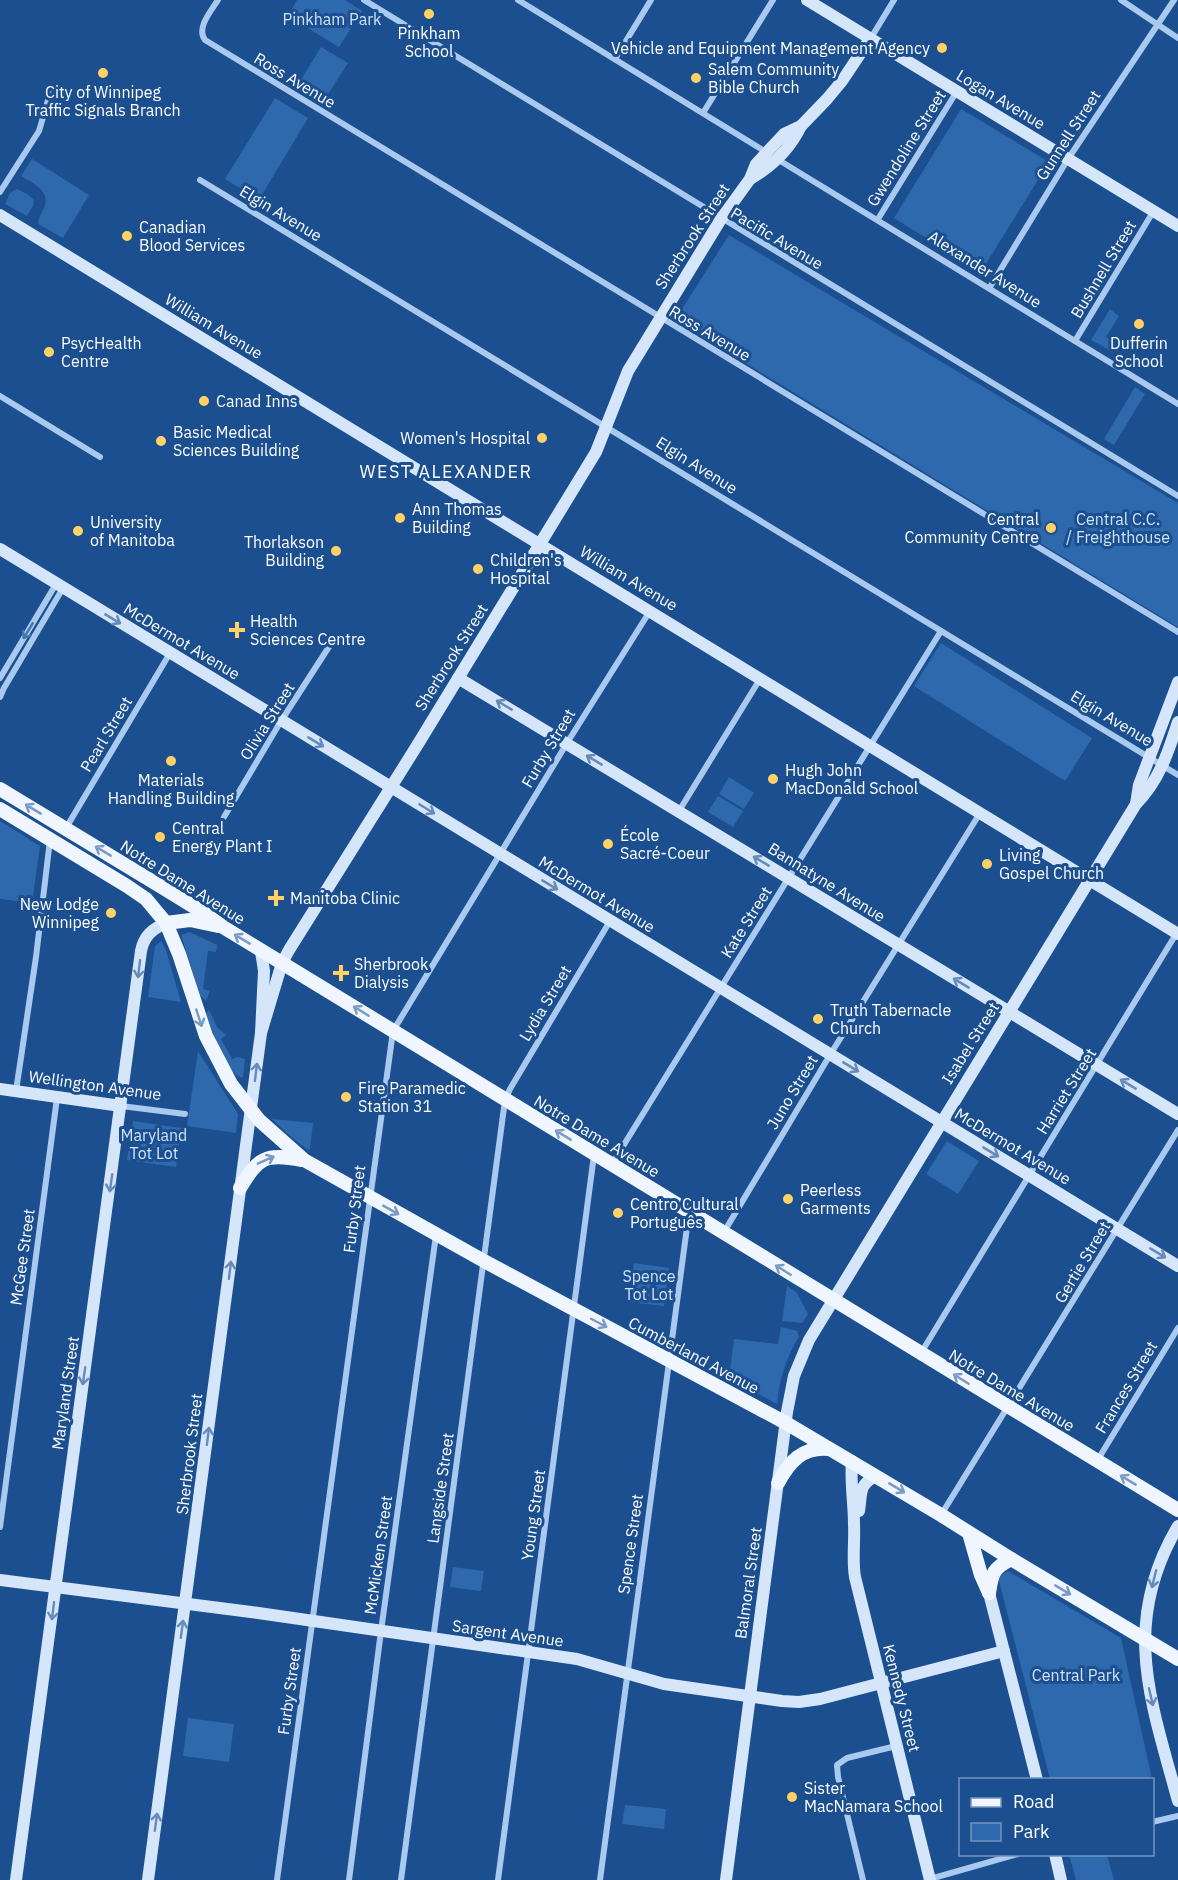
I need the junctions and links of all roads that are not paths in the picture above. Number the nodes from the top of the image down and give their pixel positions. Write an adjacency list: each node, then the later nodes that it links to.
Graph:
1 (218, 0): 28 (street, Ross Avenue)
2 (364, 0): 24 (street, Pacific Avenue)
3 (518, 0): 10 (street, Alexander Avenue)
4 (651, 0): 14 (street)
5 (773, 0): 17 (street)
6 (807, 0): 13 (main road, Logan Avenue)
7 (894, 0): 13 (street, Sherbrook Street)
8 (1120, 0): 11 (street)
9 (1174, 0): 11 (street, Gunnell Street)
10 (527, 2): 14 (street, Alexander Avenue)
11 (1159, 24): 12 (street); 19 (street, Gunnell Street)
12 (1178, 38)
13 (870, 39): 16 (main road, Logan Avenue); 18 (main road, Sherbrook Street)
14 (615, 59): 17 (street, Alexander Avenue)
15 (51, 90): 21 (street)
16 (957, 91): 19 (main road, Logan Avenue); 25 (street, Gwendoline Street)
17 (703, 113): 18 (street, Alexander Avenue)
18 (771, 155): 24 (main road, Sherbrook Street); 25 (street, Alexander Avenue)
19 (1068, 159): 22 (main road, Logan Avenue); 27 (street, Gunnell Street)
20 (200, 180): 32 (street, Elgin Avenue)
21 (0, 192)
22 (1154, 211): 26 (main road, Logan Avenue); 29 (street, Bushnell Street)
23 (0, 215): 35 (main road, William Avenue)
24 (721, 219): 28 (main road, Sherbrook Street); 34 (street, Pacific Avenue)
25 (878, 219): 27 (street, Alexander Avenue)
26 (1178, 226)
27 (990, 287): 29 (street, Alexander Avenue)
28 (660, 318): 32 (main road, Sherbrook Street); 40 (street, Ross Avenue)
29 (1075, 341): 31 (street, Alexander Avenue)
30 (0, 396): 33 (street)
31 (1178, 404)
32 (607, 425): 35 (main road, Sherbrook Street); 39 (street, Elgin Avenue)
33 (100, 457)
34 (1178, 496)
35 (541, 545): 38 (main road, William Avenue); 44 (main road, Sherbrook Street)
36 (0, 549): 37 (main road, McDermot Avenue)
37 (60, 586): 42 (main road, McDermot Avenue, one-way to 42); 43 (street, one-way to 43); 47 (street)
38 (650, 610): 45 (main road, William Avenue); 50 (street, Furby Street)
39 (940, 631): 51 (street, Kate Street); 52 (street, Elgin Avenue)
40 (1178, 632)
41 (334, 639): 48 (street, Olivia Street)
42 (170, 653): 48 (main road, McDermot Avenue); 62 (street, Pearl Street)
43 (0, 678)
44 (458, 678): 50 (main road, Bannatyne Avenue, one-way to 44); 55 (main road, Sherbrook Street)
45 (760, 678): 51 (main road, William Avenue); 59 (street)
46 (1178, 681): 52 (main road, Isabel Street)
47 (0, 697)
48 (281, 721): 55 (main road, McDermot Avenue, one-way to 55); 61 (street, Olivia Street)
49 (1178, 723): 53 (main road, Isabel Street)
50 (567, 743): 59 (main road, Bannatyne Avenue, one-way to 50); 64 (street, Furby Street)
51 (870, 746): 60 (main road, William Avenue); 65 (street, Kate Street)
52 (1150, 756): 53 (street, Elgin Avenue); 57 (main road, Isabel Street)
53 (1163, 765): 54 (street, Elgin Avenue); 57 (main road, Isabel Street)
54 (1178, 775)
55 (391, 787): 64 (main road, McDermot Avenue, one-way to 64); 73 (main road, Sherbrook Street)
56 (0, 789): 62 (main road, Notre Dame Avenue, one-way to 56)
57 (1136, 804): 66 (main road, Isabel Street)
58 (0, 809): 63 (main road, Notre Dame Avenue)
59 (679, 811): 65 (main road, Bannatyne Avenue, one-way to 59)
60 (980, 813): 66 (main road, William Avenue); 71 (street, Juno Street)
61 (224, 818)
62 (66, 829): 69 (main road, Notre Dame Avenue, one-way to 62)
63 (50, 840): 68 (main road, Notre Dame Avenue); 81 (street)
64 (501, 854): 67 (main road, McDermot Avenue, one-way to 67); 76 (street, Furby Street)
65 (789, 878): 71 (main road, Bannatyne Avenue); 74 (street, Kate Street)
66 (1090, 881): 70 (main road, William Avenue); 75 (main road, Isabel Street)
67 (610, 921): 74 (main road, McDermot Avenue); 83 (street, Lydia Street)
68 (166, 923): 69 (main road); 84 (main road, Maryland Street, one-way to 84); 85 (main road, Cumberland Avenue, one-way to 85)
69 (223, 927): 72 (main road, Notre Dame Avenue, one-way to 69)
70 (1177, 934): 79 (street, Harriet Street)
71 (897, 945): 75 (main road, Bannatyne Avenue, one-way to 71); 78 (street, Juno Street)
72 (261, 951): 73 (main road, Notre Dame Avenue); 77 (main road, Sherbrook Street)
73 (282, 963): 76 (main road, Notre Dame Avenue, one-way to 73); 77 (main road, Sherbrook Street)
74 (720, 988): 78 (main road, McDermot Avenue); 92 (street, Kate Street)
75 (1008, 1012): 79 (main road, Bannatyne Avenue); 88 (main road, Isabel Street)
76 (393, 1031): 83 (main road, Notre Dame Avenue); 95 (street, Furby Street)
77 (261, 1033): 85 (main road, Sherbrook Street, one-way to 77)
78 (830, 1054): 88 (main road, McDermot Avenue, one-way to 88); 98 (street, Juno Street)
79 (1097, 1066): 87 (main road, Bannatyne Avenue, one-way to 79); 93 (street, Harriet Street)
80 (0, 1089): 81 (main road, Wellington Avenue)
81 (16, 1091): 82 (main road, Wellington Avenue)
82 (57, 1098): 84 (main road, Wellington Avenue); 118 (street, McGee Street)
83 (505, 1100): 90 (main road, Notre Dame Avenue, one-way to 83); 100 (street, Langside Street)
84 (121, 1106): 86 (street, Wellington Avenue); 122 (main road, Maryland Street, one-way to 122)
85 (251, 1111): 91 (main road, Cumberland Avenue); 94 (main road, Sherbrook Street)
86 (185, 1114)
87 (1178, 1114)
88 (941, 1122): 93 (main road, McDermot Avenue, one-way to 93); 102 (main road, Isabel Street)
89 (1178, 1130): 97 (street, Gertie Street)
90 (595, 1154): 92 (main road, Notre Dame Avenue); 103 (street, Young Street)
91 (304, 1160): 94 (main road, one-way to 91); 95 (main road, Cumberland Avenue)
92 (612, 1164): 96 (main road, Notre Dame Avenue)
93 (1030, 1175): 97 (main road, McDermot Avenue); 105 (street, Harriet Street)
94 (240, 1188): 124 (main road, Sherbrook Street, one-way to 94)
95 (369, 1197): 99 (main road, Cumberland Avenue, one-way to 99); 125 (street, Furby Street)
96 (689, 1212): 98 (main road, Notre Dame Avenue); 106 (street, Spence Street)
97 (1118, 1229): 101 (main road, McDermot Avenue, one-way to 101); 107 (street, Gertie Street)
98 (723, 1233): 102 (main road, Notre Dame Avenue, one-way to 98)
99 (436, 1234): 100 (main road, Cumberland Avenue); 126 (street, McMicken Street)
100 (484, 1261): 103 (main road, Cumberland Avenue); 127 (street, Langside Street)
101 (1178, 1266)
102 (833, 1301): 105 (main road, Notre Dame Avenue); 108 (main road, Balmoral Street)
103 (574, 1309): 106 (main road, Cumberland Avenue, one-way to 106); 130 (street, Young Street)
104 (1178, 1328): 111 (street, Frances Street)
105 (921, 1354): 107 (main road, Notre Dame Avenue, one-way to 105)
106 (668, 1360): 108 (main road, Cumberland Avenue); 132 (street, Spence Street)
107 (1008, 1408): 111 (main road, Notre Dame Avenue); 115 (street, Gertie Street)
108 (786, 1423): 109 (main road, Cumberland Avenue); 113 (main road, Balmoral Street)
109 (828, 1449): 110 (main road, Cumberland Avenue); 113 (main road)
110 (852, 1461): 112 (main road, Cumberland Avenue); 116 (main road, Kennedy Street)
111 (1097, 1461): 114 (main road, Notre Dame Avenue, one-way to 111)
112 (876, 1476): 115 (main road, Cumberland Avenue, one-way to 115); 116 (main road, Kennedy Street)
113 (778, 1483): 134 (main road, Balmoral Street)
114 (1178, 1510)
115 (941, 1515): 119 (main road, Cumberland Avenue)
116 (854, 1523): 133 (main road, Kennedy Street)
117 (1178, 1526): 128 (main road, one-way to 128)
118 (0, 1527)
119 (969, 1533): 120 (main road, Cumberland Avenue); 123 (main road)
120 (1011, 1559): 123 (main road); 128 (main road, Cumberland Avenue, one-way to 128)
121 (0, 1580): 122 (main road, Sargent Avenue)
122 (56, 1586): 124 (main road, Sargent Avenue); 142 (main road, Maryland Street, one-way to 142)
123 (989, 1593): 129 (main road)
124 (186, 1605): 125 (main road, Sargent Avenue); 143 (main road, Sherbrook Street, one-way to 124)
125 (312, 1621): 126 (main road, Sargent Avenue); 144 (street, Furby Street)
126 (381, 1631): 127 (main road, Sargent Avenue); 145 (street, McMicken Street)
127 (433, 1639): 130 (main road, Sargent Avenue); 146 (street, Langside Street)
128 (1144, 1639): 131 (main road, Cumberland Avenue); 137 (main road, one-way to 137)
129 (1004, 1651): 133 (main road, Sargent Avenue); 136 (main road)
130 (528, 1652): 132 (main road, Sargent Avenue); 147 (street, Young Street)
131 (1178, 1659)
132 (627, 1674): 134 (main road, Sargent Avenue); 148 (street, Spence Street)
133 (881, 1683): 134 (main road, Sargent Avenue); 135 (main road, Kennedy Street)
134 (750, 1696): 149 (main road, Balmoral Street)
135 (896, 1746): 150 (street); 151 (main road, Kennedy Street)
136 (1036, 1778)
137 (1178, 1801)
138 (1178, 1816): 139 (street)
139 (1154, 1822)
140 (1011, 1856): 151 (street)
141 (1055, 1856): 152 (main road)
142 (16, 1880)
143 (148, 1880)
144 (277, 1880)
145 (349, 1880)
146 (401, 1880)
147 (498, 1880)
148 (600, 1880)
149 (726, 1880)
150 (863, 1880)
151 (929, 1880)
152 (1061, 1880)

